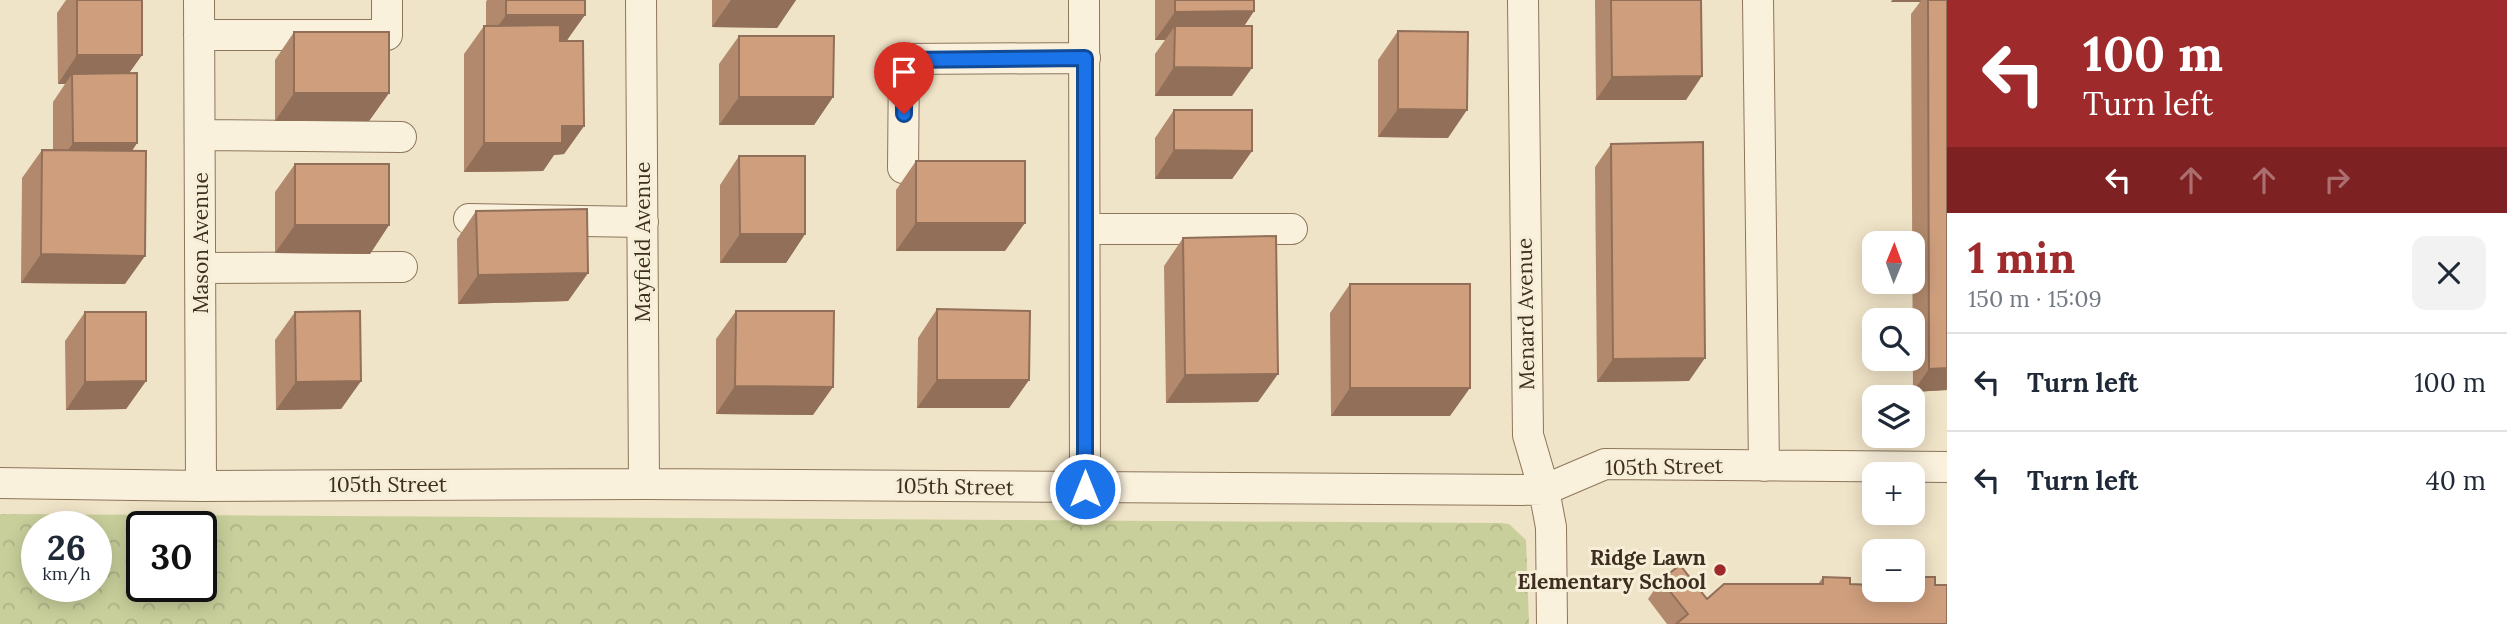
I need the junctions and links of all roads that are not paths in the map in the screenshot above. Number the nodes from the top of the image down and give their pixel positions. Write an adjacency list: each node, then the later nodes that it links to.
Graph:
1 (199, 0): 7 (street, Mason Avenue)
2 (387, 0): 7 (street)
3 (641, 0): 13 (street, Mayfield Avenue)
4 (1084, 0): 8 (street)
5 (1523, 0): 24 (street, Menard Avenue)
6 (1758, 0): 18 (street)
7 (199, 35): 9 (street, Mason Avenue)
8 (1085, 58): 11 (street); 14 (street)
9 (201, 135): 10 (street); 17 (street, Mason Avenue)
10 (401, 137)
11 (903, 168)
12 (468, 219): 13 (street)
13 (643, 222): 21 (street, Mayfield Avenue)
14 (1085, 229): 15 (street); 23 (street)
15 (1292, 229)
16 (402, 267): 17 (street)
17 (200, 268): 22 (street, Mason Avenue)
18 (1764, 466): 19 (street, 105th Street); 24 (street, 105th Street)
19 (1947, 467)
20 (0, 483): 22 (street, 105th Street)
21 (645, 484): 22 (street, 105th Street); 23 (street, 105th Street)
22 (201, 486)
23 (1085, 489): 24 (street, 105th Street)
24 (1544, 490): 25 (street, Menard Avenue)
25 (1552, 624)

